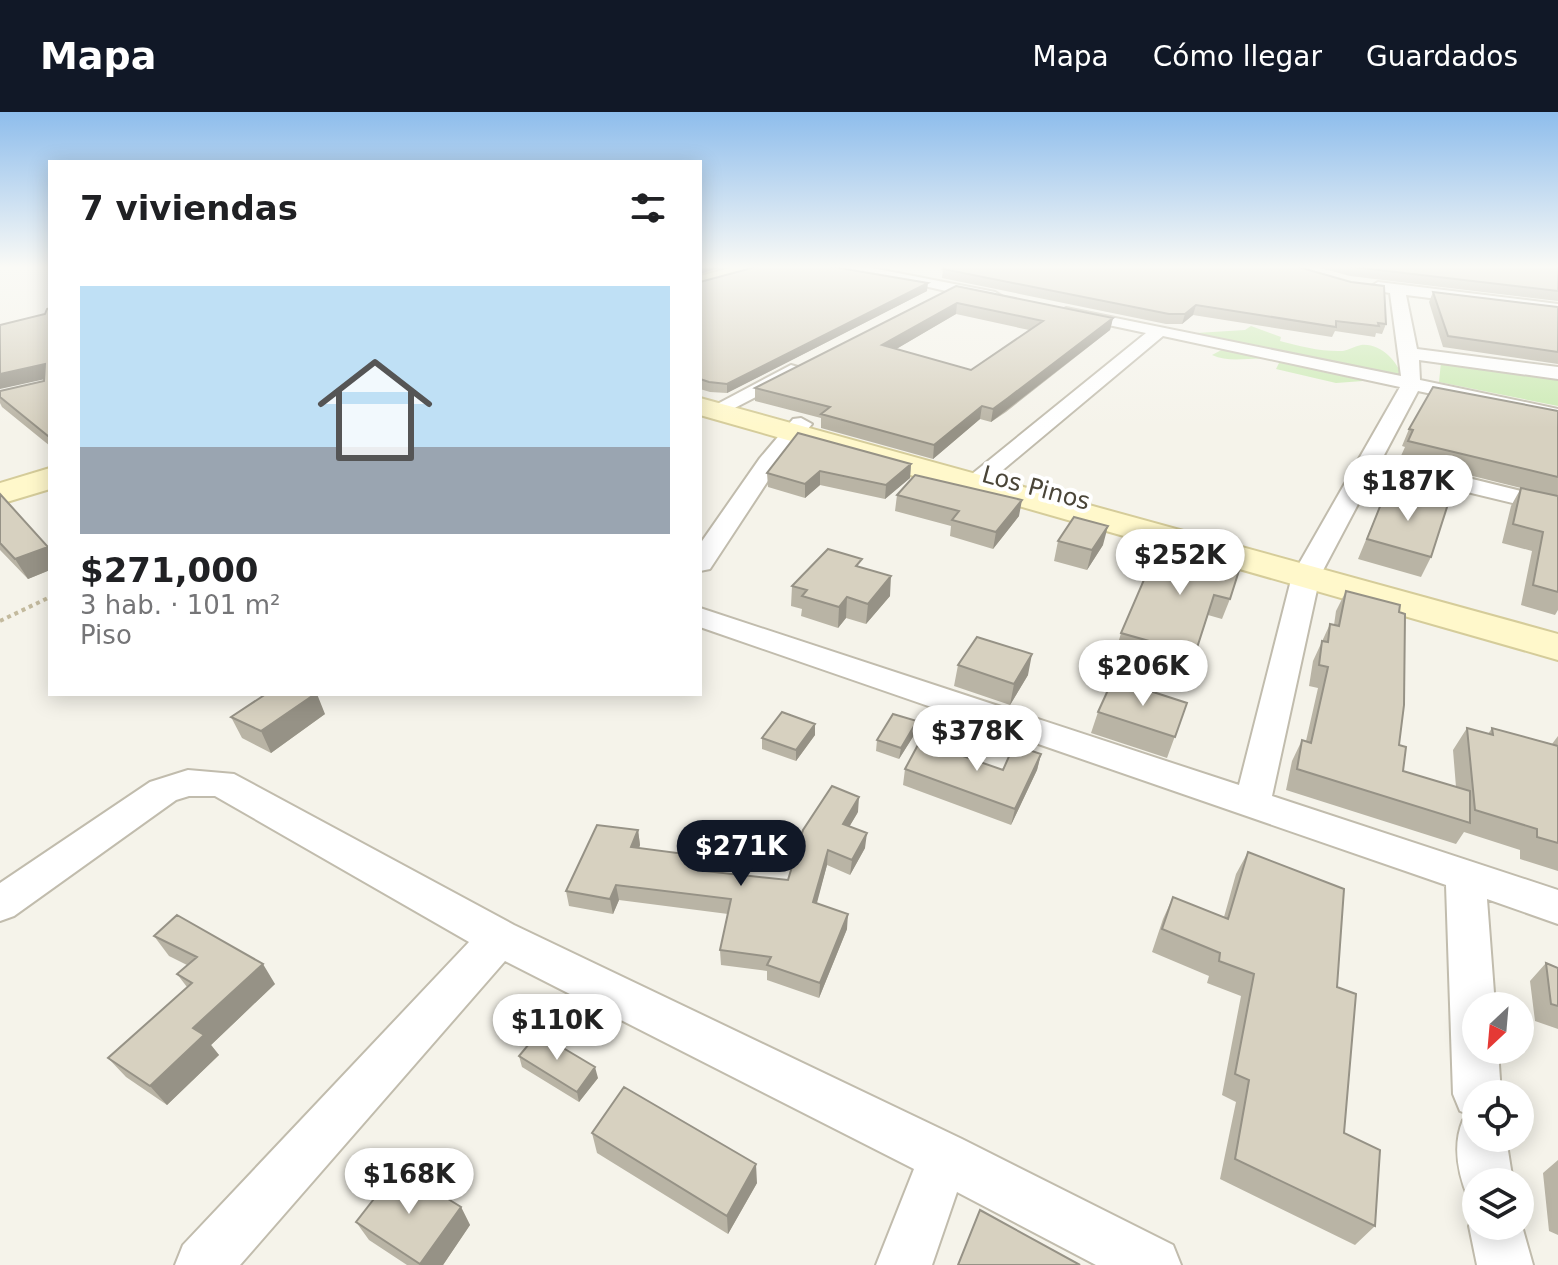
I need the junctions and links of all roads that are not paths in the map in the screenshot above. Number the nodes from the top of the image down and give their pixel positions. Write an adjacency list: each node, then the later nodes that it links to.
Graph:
1 (1114, 321): 3 (street)
2 (1403, 321): 4 (street)
3 (1160, 330): 7 (street); 12 (street)
4 (1409, 353): 6 (street); 7 (street)
5 (813, 360): 8 (street)
6 (1558, 373)
7 (1411, 385): 9 (street); 11 (street)
8 (711, 404): 10 (street)
9 (1558, 415)
10 (798, 428): 12 (street, Los Pinos); 16 (street); 17 (street)
11 (1369, 461): 15 (street); 17 (street)
12 (984, 474): 17 (street, Los Pinos)
13 (48, 479): 14 (street)
14 (0, 494)
15 (1558, 507)
16 (702, 560)
17 (1310, 570): 19 (street, Los Pinos); 20 (street); 21 (street)
18 (702, 618): 21 (street)
19 (1558, 632)
20 (1558, 647)
21 (1252, 804): 22 (street)
22 (1465, 874): 24 (street); 26 (street)
23 (0, 904): 25 (street)
24 (1558, 907)
25 (499, 938): 27 (street); 29 (street)
26 (1476, 1080)
27 (944, 1157): 30 (street); 31 (street)
28 (1499, 1240): 32 (street)
29 (203, 1265)
30 (904, 1265)
31 (1153, 1265)
32 (1505, 1265)

